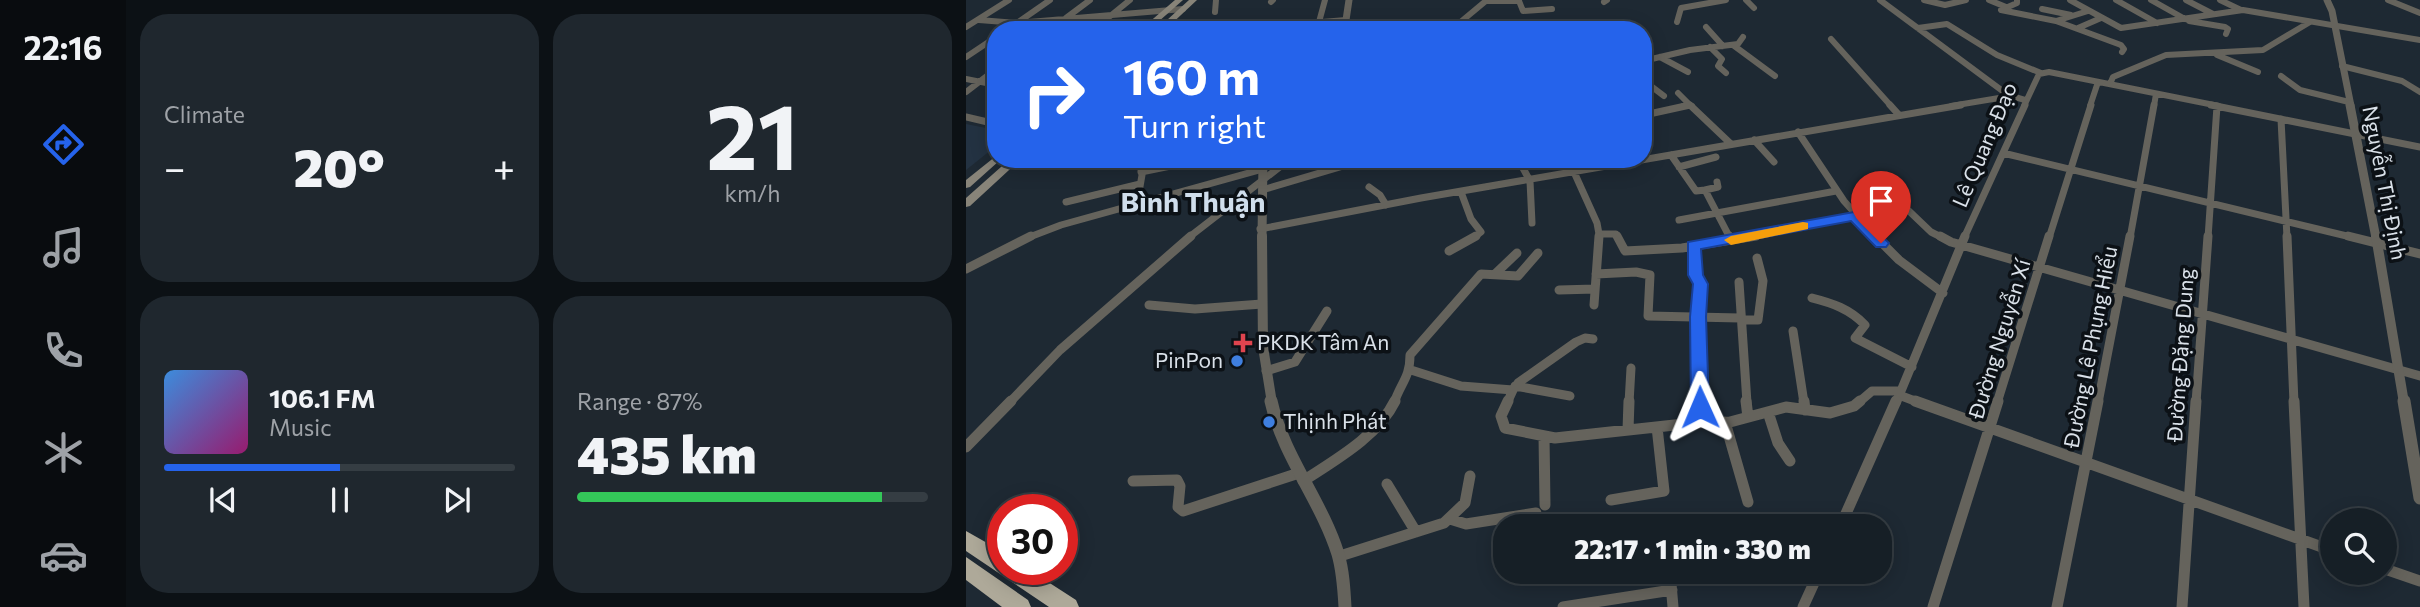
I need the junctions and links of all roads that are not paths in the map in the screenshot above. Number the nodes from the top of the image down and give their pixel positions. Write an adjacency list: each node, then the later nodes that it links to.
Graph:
1 (1009, 0): 41 (street)
2 (1050, 0): 44 (street)
3 (1090, 0): 38 (street)
4 (1130, 0): 35 (street)
5 (1179, 0): 30 (main road)
6 (1193, 0): 28 (main road)
7 (1216, 0): 33 (street)
8 (1325, 0): 49 (street)
9 (1349, 0): 42 (street)
10 (1555, 0): 25 (street)
11 (1726, 0): 53 (street)
12 (1746, 0): 27 (street)
13 (1880, 0): 59 (street)
14 (1924, 0): 15 (street)
15 (1966, 0)
16 (1989, 0): 26 (street)
17 (2017, 0): 26 (street)
18 (2070, 0): 32 (street)
19 (2116, 0): 55 (street)
20 (2151, 0): 40 (street)
21 (2186, 0): 36 (street)
22 (2221, 0): 31 (street)
23 (2327, 0): 56 (street, Nguyễn Thị Định)
24 (2388, 0): 34 (street)
25 (1487, 1): 51 (street)
26 (2006, 7): 52 (street)
27 (1754, 8)
28 (1183, 9): 30 (street); 48 (main road)
29 (2042, 9): 37 (street)
30 (1167, 10): 35 (street); 47 (main road)
31 (2244, 10): 36 (street); 54 (street)
32 (2088, 11): 37 (street); 39 (street)
33 (1214, 12)
34 (2420, 13)
35 (1112, 15): 38 (street); 46 (street)
36 (2214, 15): 40 (street)
37 (2073, 16): 52 (street)
38 (1064, 19): 45 (street)
39 (2101, 19): 55 (street); 60 (street)
40 (2183, 19): 55 (street); 61 (street)
41 (979, 20): 43 (street); 57 (street)
42 (1346, 20): 50 (street)
43 (992, 21)
44 (1020, 21)
45 (1040, 21)
46 (1104, 21)
47 (1154, 21)
48 (1170, 21)
49 (1319, 21)
50 (1332, 21)
51 (1462, 21)
52 (2056, 21): 60 (street)
53 (1677, 22)
54 (2310, 22): 56 (street); 70 (street)
55 (2157, 23)
56 (2334, 26): 64 (street); 74 (street, Nguyễn Thị Định)
57 (966, 27)
58 (1706, 27): 67 (street)
59 (1918, 28): 78 (street); 93 (street)
60 (2078, 28): 69 (street)
61 (2226, 34)
62 (1743, 37): 66 (street)
63 (1831, 39): 99 (street)
64 (2420, 40)
65 (987, 43): 71 (street)
66 (1733, 45): 67 (street); 80 (street)
67 (1723, 46): 68 (street)
68 (1710, 47): 72 (street); 77 (street)
69 (2122, 52)
70 (2212, 53): 76 (street); 86 (street)
71 (966, 57)
72 (1660, 57): 73 (street); 75 (street)
73 (1652, 59)
74 (2342, 66): 89 (street); 95 (street, Nguyễn Thị Định)
75 (1688, 72)
76 (2259, 72)
77 (1726, 73)
78 (2041, 73): 84 (street, Lê Quang Đạo); 94 (street, Lê Quang Đạo)
79 (987, 75): 83 (street)
80 (1775, 76)
81 (2281, 76): 95 (street)
82 (966, 79): 83 (street)
83 (977, 82): 85 (street); 88 (street)
84 (2098, 82): 86 (street, Lê Quang Đạo); 121 (street, Đường Nguyễn Xí)
85 (987, 84)
86 (2110, 84): 91 (street, Lê Quang Đạo)
87 (1652, 87): 92 (street)
88 (966, 92)
89 (2420, 92)
90 (1678, 93): 96 (street)
91 (2156, 94): 97 (street, Lê Quang Đạo); 129 (street, Đường Lê Phụng Hiểu)
92 (1664, 96)
93 (2011, 96): 94 (street); 99 (street)
94 (2025, 100): 108 (street, Lê Quang Đạo)
95 (2349, 102): 104 (street, Nguyễn Thị Định)
96 (1690, 105): 98 (street); 106 (street)
97 (2217, 106): 101 (street, Lê Quang Đạo); 135 (street, Đường Đặng Dung)
98 (1652, 113)
99 (1899, 115): 103 (street)
100 (966, 117): 102 (street)
101 (2281, 120): 104 (street, Lê Quang Đạo); 143 (street)
102 (987, 122)
103 (1798, 132): 105 (street); 132 (street)
104 (2354, 134): 107 (street, Lê Quang Đạo); 148 (street, Nguyễn Thị Định)
105 (1754, 140): 106 (street); 112 (street)
106 (1731, 144): 109 (street)
107 (2420, 147)
108 (2003, 153): 121 (street); 149 (street, Lê Quang Đạo)
109 (1671, 155): 111 (street); 114 (street)
110 (1716, 157): 114 (street)
111 (1652, 158)
112 (1774, 162)
113 (987, 167): 128 (main road)
114 (1679, 167): 131 (street)
115 (1006, 168): 136 (main road)
116 (1140, 168): 122 (street)
117 (1161, 168): 122 (street)
118 (1335, 168): 124 (street)
119 (1523, 168): 125 (street)
120 (1596, 168): 123 (street)
121 (2071, 169): 129 (street); 156 (street, Đường Nguyễn Xí)
122 (1141, 172): 127 (street)
123 (1574, 172): 125 (street); 146 (street)
124 (1262, 175): 137 (street); 145 (street); 194 (street)
125 (1530, 181): 133 (street); 144 (street)
126 (1717, 182): 131 (street)
127 (1140, 184): 134 (street); 137 (street)
128 (966, 185)
129 (2139, 186): 135 (street); 163 (street, Đường Lê Phụng Hiểu)
130 (1369, 187): 138 (street)
131 (1705, 190): 140 (street)
132 (1836, 191): 140 (street); 141 (street)
133 (1461, 192): 138 (street); 151 (street)
134 (1066, 202)
135 (2211, 203): 143 (street); 170 (street, Đường Đặng Dung)
136 (966, 204)
137 (1137, 204): 157 (street)
138 (1386, 205): 145 (street)
139 (1909, 211): 149 (street)
140 (1717, 214): 142 (street); 147 (street)
141 (1854, 216): 147 (street); 164 (street)
142 (1679, 220)
143 (2287, 222): 148 (street); 175 (street)
144 (1532, 223)
145 (1260, 229): 166 (street)
146 (1599, 234): 150 (street); 159 (street)
147 (1731, 240): 150 (street)
148 (2377, 243): 154 (street); 178 (street, Nguyễn Thị Định)
149 (1961, 245): 156 (street); 164 (street, Lê Quang Đạo)
150 (1693, 246): 171 (street)
151 (1449, 251)
152 (1517, 253): 158 (street)
153 (1538, 253): 158 (street)
154 (2420, 254)
155 (1757, 258): 172 (street)
156 (2040, 269): 163 (street); 191 (street, Đường Nguyễn Xí)
157 (966, 270)
158 (1495, 274): 179 (street)
159 (1596, 274): 161 (street); 171 (street)
160 (1739, 282): 172 (street)
161 (1595, 289): 162 (street); 168 (street)
162 (1559, 290)
163 (2120, 292): 170 (street); 196 (street, Đường Lê Phụng Hiểu)
164 (1943, 293): 176 (street, Lê Quang Đạo)
165 (1812, 298): 176 (street)
166 (1262, 304): 167 (street); 180 (street)
167 (1149, 305)
168 (1594, 305)
169 (1327, 311): 180 (street)
170 (2203, 315): 175 (street); 203 (street, Đường Đặng Dung)
171 (1698, 317): 172 (street); 188 (street)
172 (1741, 319): 187 (street)
173 (1794, 331): 185 (street)
174 (1593, 339): 182 (street)
175 (2293, 341): 178 (street); 209 (street)
176 (1912, 367): 183 (street, Lê Quang Đạo)
177 (1631, 368): 192 (street)
178 (2397, 369): 181 (street); 201 (street, Nguyễn Thị Định)
179 (1411, 370): 182 (street); 198 (street)
180 (1266, 371): 198 (street)
181 (2420, 376)
182 (1514, 388): 184 (street); 193 (street)
183 (1900, 393): 185 (street); 191 (street); 205 (street, Lê Quang Đạo)
184 (1570, 396)
185 (1805, 410): 186 (street)
186 (1768, 412): 187 (street); 195 (street)
187 (1748, 416): 189 (street)
188 (1700, 422): 189 (street); 190 (street)
189 (1725, 422): 204 (street)
190 (1657, 427): 192 (street); 202 (street)
191 (1990, 429): 196 (street); 226 (street, Đường Nguyễn Xí)
192 (1628, 430): 193 (street)
193 (1544, 436): 206 (street)
194 (966, 447)
195 (1790, 461)
196 (2086, 463): 203 (street); 227 (street, Đường Lê Phụng Hiểu)
197 (1470, 476): 206 (street)
198 (1301, 477): 199 (street); 212 (street)
199 (1133, 481)
200 (1387, 484): 207 (street)
201 (2420, 498)
202 (1611, 500)
203 (2191, 501): 209 (street); 228 (street, Đường Đặng Dung)
204 (1748, 502)
205 (1846, 514)
206 (1450, 519): 207 (street)
207 (1416, 532): 212 (street)
208 (966, 540): 211 (highway)
209 (2302, 541): 210 (street); 229 (street)
210 (2320, 547)
211 (987, 554)
212 (1340, 556): 222 (street)
213 (966, 568): 220 (highway)
214 (2397, 573): 215 (street)
215 (2420, 581)
216 (1671, 584): 219 (street)
217 (1814, 584): 225 (street)
218 (1034, 585): 221 (highway)
219 (1672, 590): 223 (street); 224 (street)
220 (1020, 607)
221 (1068, 607)
222 (1345, 607)
223 (1563, 607)
224 (1673, 607)
225 (1803, 607)
226 (1933, 607)
227 (2057, 607)
228 (2182, 607)
229 (2304, 607)

